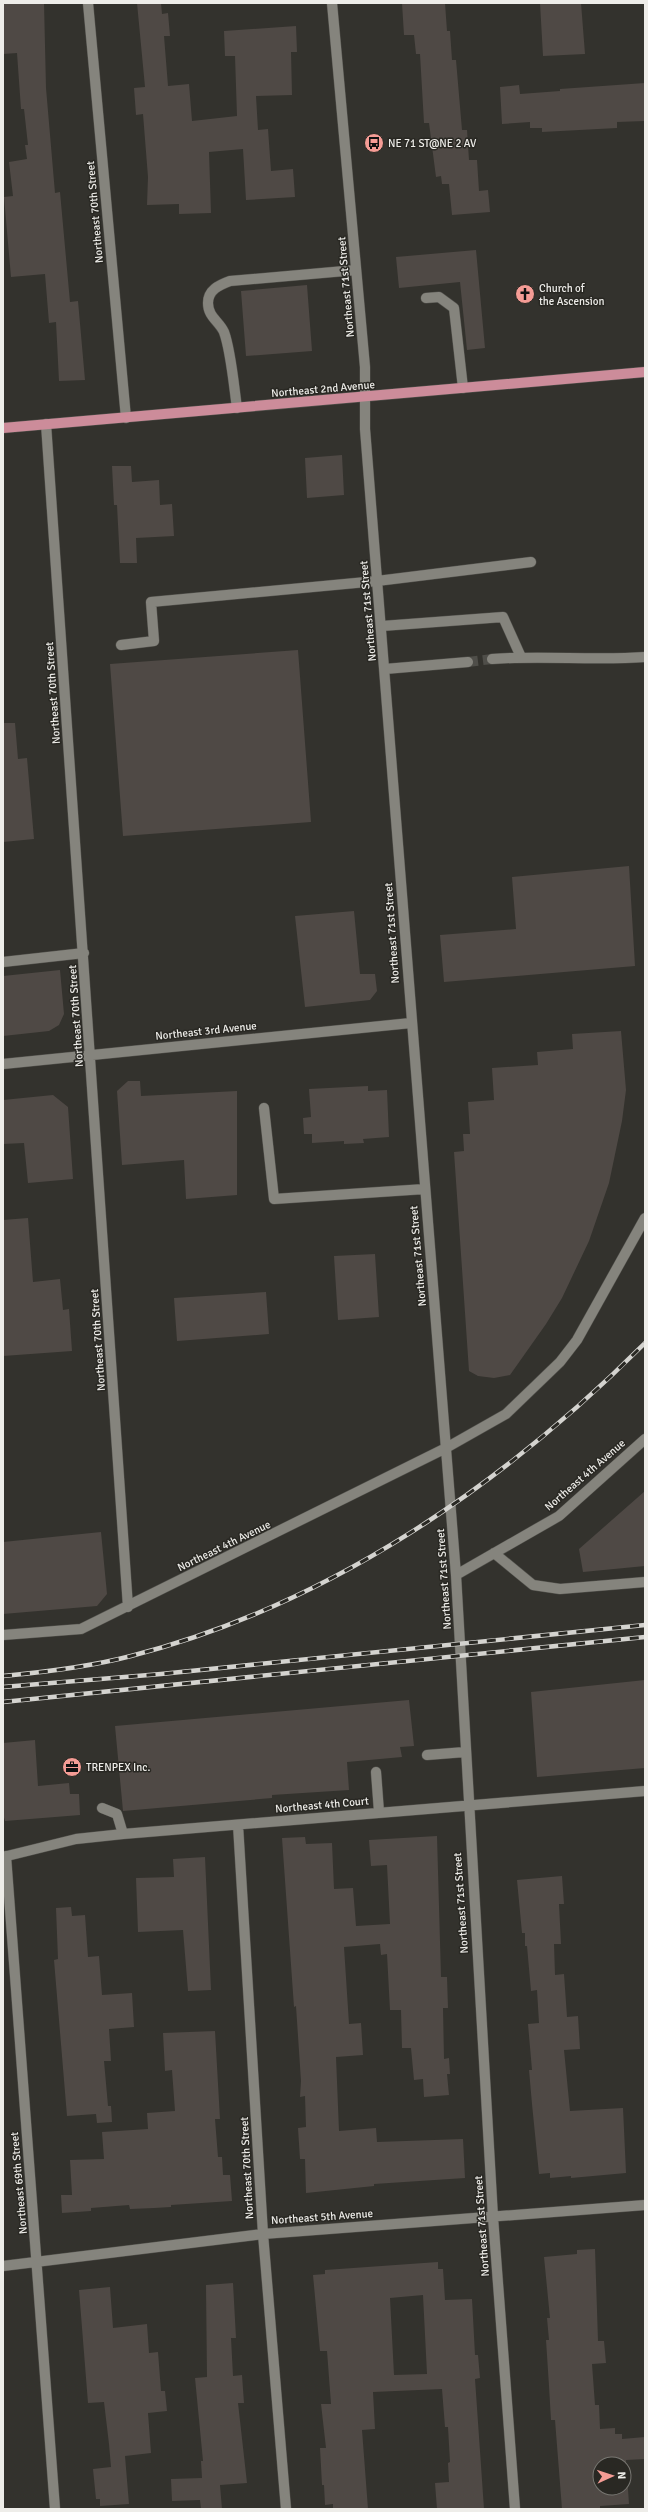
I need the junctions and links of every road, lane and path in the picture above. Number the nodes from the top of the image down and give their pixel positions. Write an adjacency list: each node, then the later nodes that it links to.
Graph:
1 (88, 3): 9 (street, Northeast 70th Street)
2 (332, 3): 3 (street, Northeast 71st Street)
3 (356, 270): 7 (street, Northeast 71st Street); 8 (street)
4 (426, 298): 6 (street)
5 (645, 372): 6 (main road, Northeast 2nd Avenue)
6 (463, 388): 7 (main road, Northeast 2nd Avenue)
7 (365, 397): 8 (main road, Northeast 2nd Avenue); 13 (street, Northeast 71st Street)
8 (237, 408): 9 (main road, Northeast 2nd Avenue)
9 (126, 418): 10 (main road, Northeast 2nd Avenue)
10 (46, 424): 11 (main road, Northeast 2nd Avenue); 21 (street, Northeast 70th Street)
11 (3, 428)
12 (531, 562): 13 (street)
13 (377, 581): 14 (street, Northeast 71st Street); 15 (street)
14 (382, 626): 16 (street); 20 (street, Northeast 71st Street)
15 (121, 645)
16 (521, 657): 17 (street); 18 (street)
17 (645, 657)
18 (492, 659)
19 (468, 662): 20 (street)
20 (385, 669): 23 (street, Northeast 71st Street)
21 (84, 953): 22 (street); 24 (street, Northeast 70th Street)
22 (3, 962)
23 (411, 1023): 24 (street, Northeast 3rd Avenue); 27 (street, Northeast 71st Street)
24 (91, 1055): 25 (street, Northeast 3rd Avenue); 34 (street, Northeast 70th Street)
25 (3, 1064)
26 (264, 1108): 27 (street)
27 (425, 1189): 30 (street, Northeast 71st Street)
28 (645, 1218): 30 (street, Northeast 4th Avenue)
29 (645, 1439): 31 (street, Northeast 4th Avenue)
30 (446, 1448): 32 (street, Northeast 71st Street); 34 (street, Northeast 4th Avenue)
31 (494, 1553): 32 (street, Northeast 4th Avenue); 33 (street)
32 (456, 1575): 36 (street, Northeast 71st Street)
33 (645, 1582)
34 (128, 1607): 35 (street, Northeast 4th Avenue)
35 (3, 1635)
36 (465, 1752): 37 (street); 40 (street, Northeast 71st Street)
37 (427, 1755)
38 (376, 1772): 42 (street)
39 (645, 1791): 40 (street, Northeast 4th Court)
40 (467, 1804): 42 (street, Northeast 4th Court); 47 (street, Northeast 71st Street)
41 (102, 1808): 44 (street)
42 (379, 1812): 43 (street, Northeast 4th Court)
43 (238, 1824): 44 (street, Northeast 4th Court); 48 (street, Northeast 70th Street)
44 (123, 1834): 45 (street, Northeast 4th Court)
45 (4, 1856): 49 (street, Northeast 69th Street)
46 (645, 2205): 47 (street, Northeast 5th Avenue)
47 (493, 2217): 48 (street, Northeast 5th Avenue); 53 (street, Northeast 71st Street)
48 (263, 2234): 49 (street, Northeast 5th Avenue); 52 (street, Northeast 70th Street)
49 (38, 2263): 50 (street, Northeast 5th Avenue); 51 (street, Northeast 69th Street)
50 (3, 2266)
51 (55, 2509)
52 (286, 2509)
53 (515, 2509)

